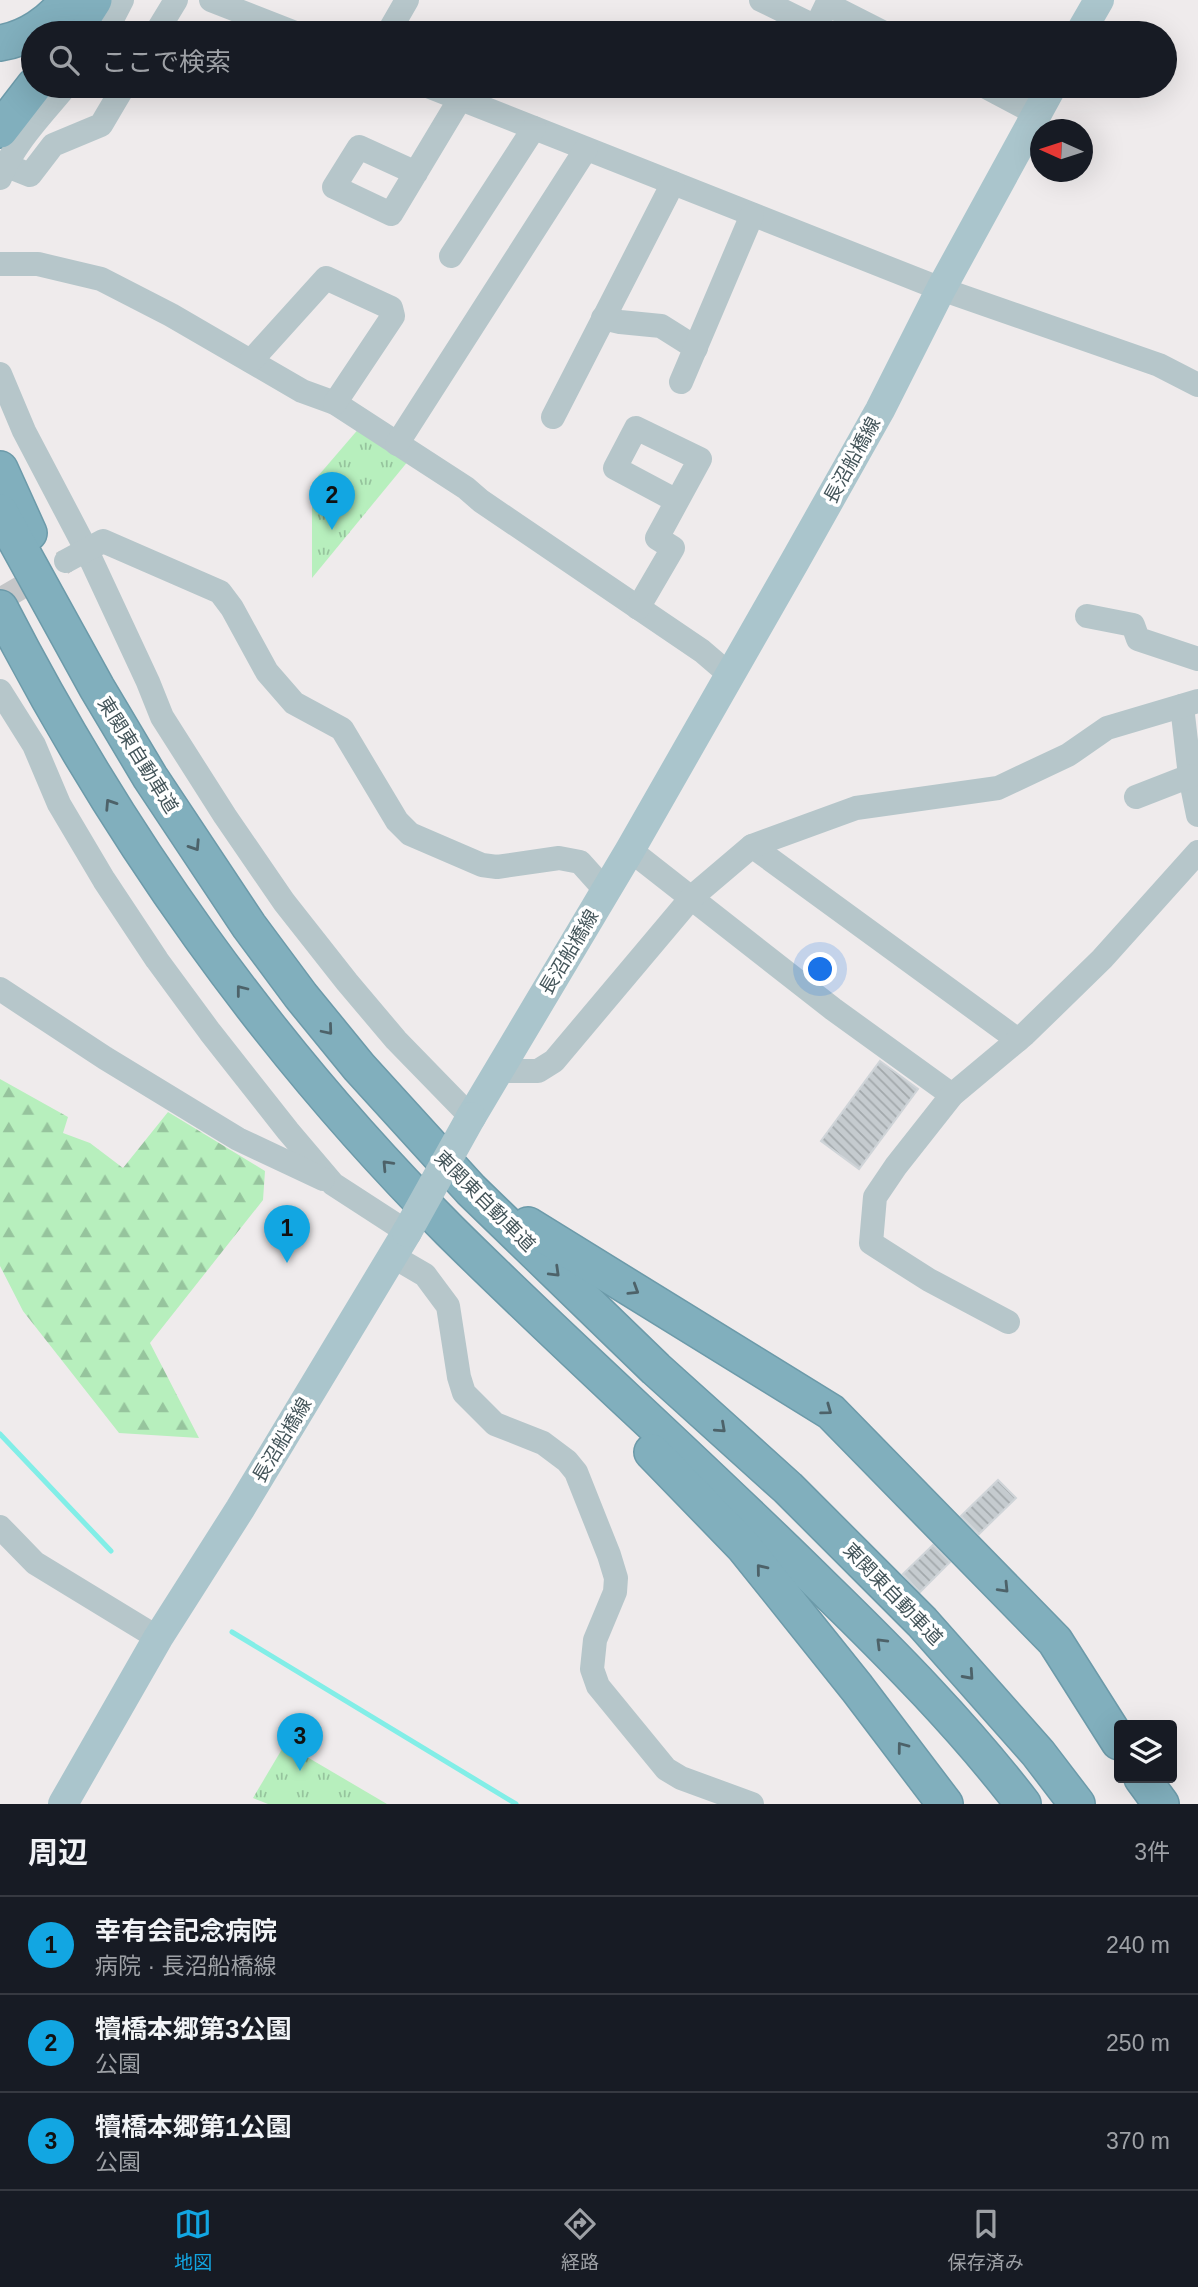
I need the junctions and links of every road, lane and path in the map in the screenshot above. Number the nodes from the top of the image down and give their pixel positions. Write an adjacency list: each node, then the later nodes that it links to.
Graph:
1 (66, 0): 9 (highway)
2 (93, 0): 10 (highway)
3 (122, 0): 11 (street)
4 (176, 0): 12 (street)
5 (211, 0): 13 (street)
6 (407, 0): 14 (street)
7 (1098, 0): 18 (main road)
8 (767, 3): 15 (street)
9 (47, 21)
10 (81, 21)
11 (111, 21)
12 (163, 21)
13 (264, 21)
14 (395, 21)
15 (804, 21)
16 (819, 21): 17 (street)
17 (860, 21)
18 (1087, 21)
19 (21, 36): 20 (highway)
20 (0, 43)
21 (25, 98): 29 (highway)
22 (56, 98): 31 (street)
23 (117, 98): 31 (street)
24 (1007, 98): 27 (street)
25 (1046, 98): 27 (main road, 長沼船橋線)
26 (460, 99): 28 (street); 32 (street)
27 (1037, 114): 37 (main road, 長沼船橋線)
28 (534, 128): 30 (street); 35 (street)
29 (0, 130)
30 (586, 149): 33 (street); 46 (street)
31 (3, 171)
32 (416, 173)
33 (673, 183): 34 (street); 38 (street)
34 (752, 215): 37 (street); 39 (street)
35 (451, 256)
36 (0, 264): 40 (street)
37 (941, 289): 43 (street); 55 (main road, 長沼船橋線)
38 (603, 318): 39 (street); 45 (street)
39 (696, 348): 42 (street)
40 (251, 361): 44 (street); 44 (street)
41 (0, 374): 50 (street)
42 (681, 382)
43 (1198, 385)
44 (335, 403): 46 (street)
45 (552, 417)
46 (397, 444): 52 (street)
47 (0, 469): 59 (highway)
48 (677, 501): 52 (street)
49 (0, 512): 59 (highway, 東関東自動車道)
50 (76, 556): 65 (street); 71 (street)
51 (0, 608): 74 (highway, one-way to 51)
52 (638, 608): 55 (street)
53 (1087, 616): 54 (street)
54 (1198, 659)
55 (730, 675): 63 (main road, 長沼船橋線)
56 (0, 691): 72 (street)
57 (1190, 704): 58 (street); 62 (street)
58 (1190, 776): 60 (street); 61 (street)
59 (150, 777): 73 (highway, 東関東自動車道, one-way to 73)
60 (1136, 797)
61 (1198, 815)
62 (752, 846): 66 (street); 68 (street)
63 (630, 850): 65 (main road, 長沼船橋線); 66 (street)
64 (1198, 852): 68 (street)
65 (606, 891): 69 (main road, 長沼船橋線)
66 (692, 897): 69 (street); 70 (street)
67 (0, 989): 72 (street)
68 (1018, 1040): 70 (street)
69 (498, 1071): 71 (main road, 長沼船橋線)
70 (952, 1096): 76 (street)
71 (471, 1117): 75 (main road, 長沼船橋線, bridge)
72 (333, 1184): 75 (street)
73 (471, 1191): 79 (highway, one-way to 79); 85 (highway, 東関東自動車道, one-way to 85)
74 (451, 1232): 83 (highway, one-way to 74); 84 (highway, one-way to 74)
75 (401, 1245): 78 (main road, 長沼船橋線); 81 (street)
76 (1008, 1322)
77 (0, 1527): 78 (street)
78 (158, 1638): 82 (main road, 長沼船橋線)
79 (1114, 1734)
80 (1146, 1783): 86 (highway)
81 (745, 1803)
82 (64, 1804)
83 (945, 1804)
84 (1023, 1804)
85 (1077, 1804)
86 (1161, 1804)

